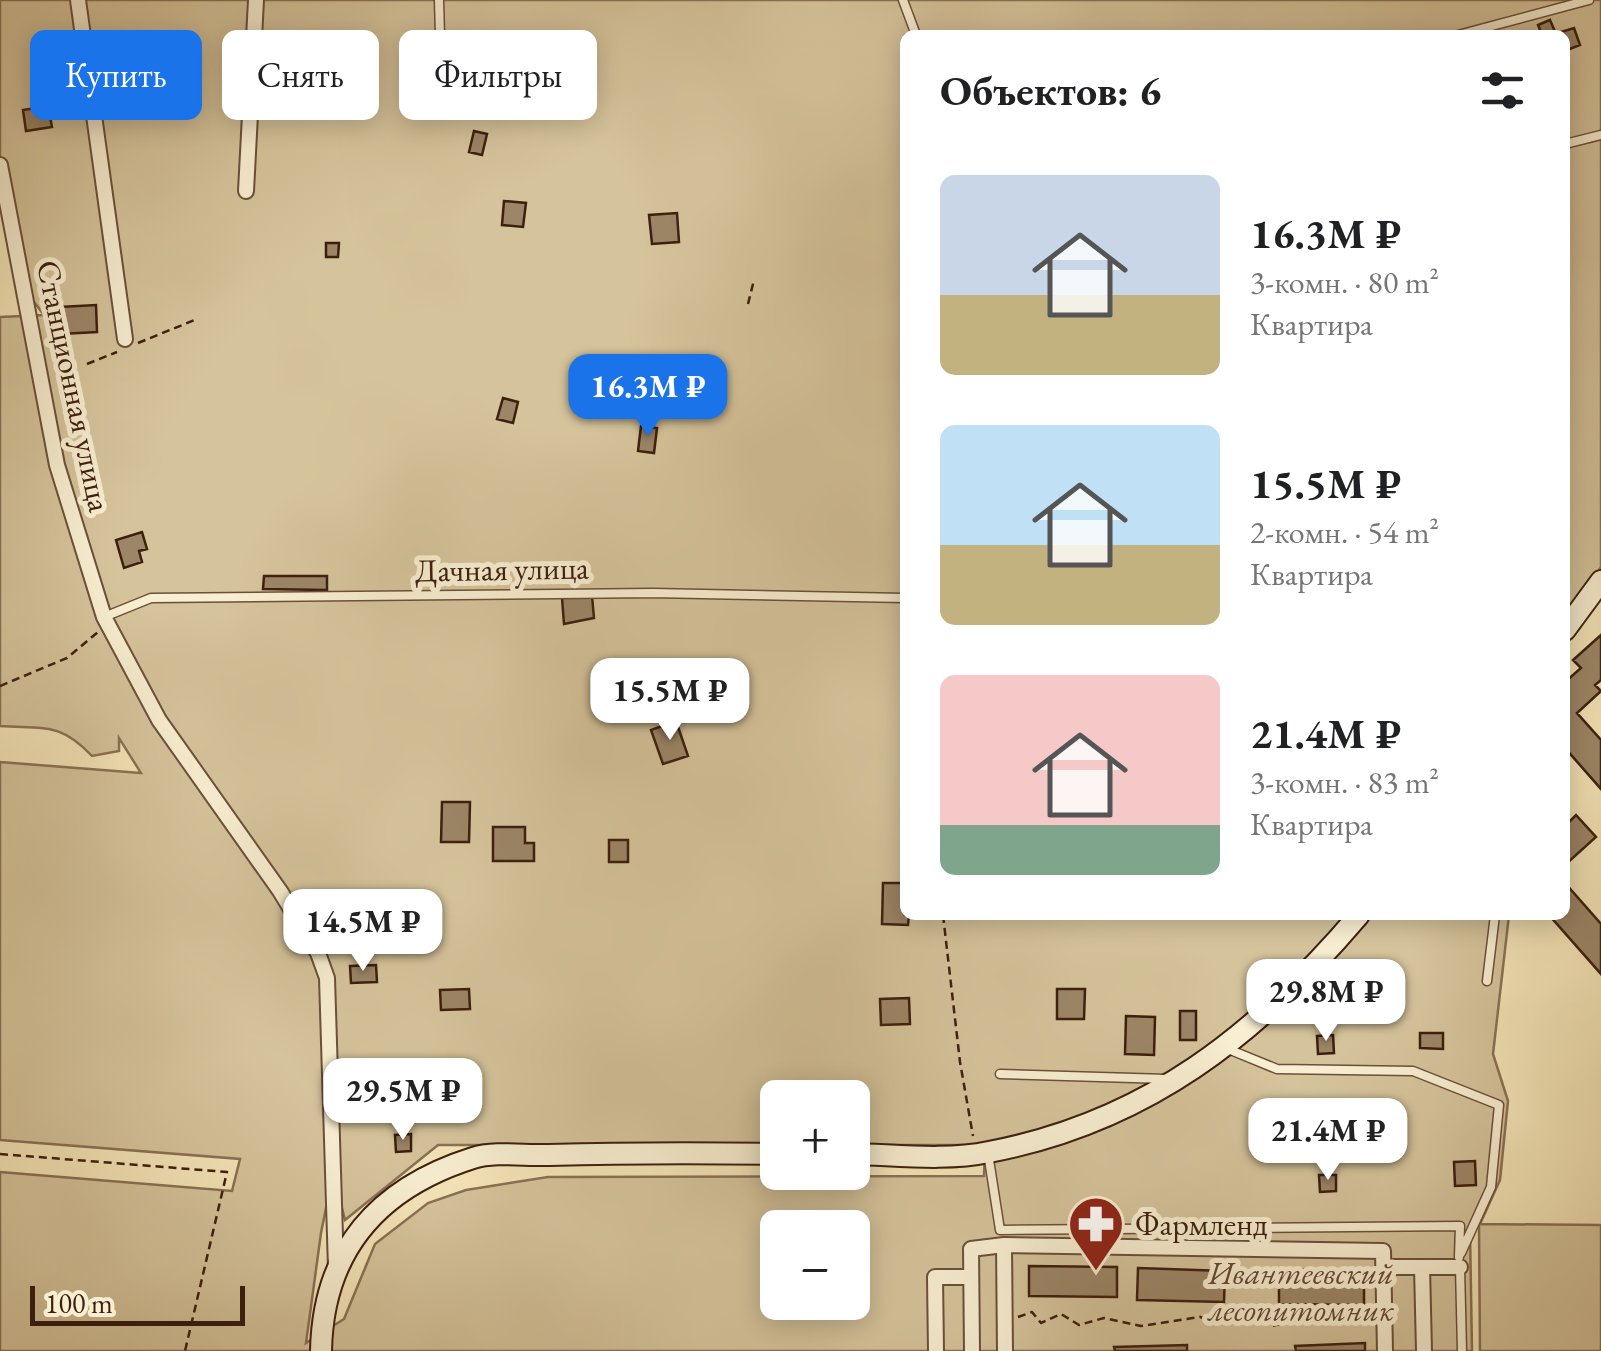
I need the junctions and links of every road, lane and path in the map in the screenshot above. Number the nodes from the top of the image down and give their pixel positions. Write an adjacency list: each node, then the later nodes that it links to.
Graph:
1 (78, 0): 16 (street)
2 (256, 0): 12 (street)
3 (439, 0): 6 (lane)
4 (903, 0): 7 (lane)
5 (1589, 0): 8 (lane)
6 (440, 30)
7 (914, 30)
8 (1477, 30)
9 (1601, 135): 10 (lane)
10 (1570, 143)
11 (0, 165): 20 (street, Станционная улица)
12 (246, 191)
13 (754, 280): 14 (path)
14 (748, 304)
15 (197, 319): 17 (path)
16 (125, 339)
17 (87, 364)
18 (1601, 581): 21 (main road)
19 (900, 598): 20 (lane, Дачная улица)
20 (104, 616): 22 (path); 38 (street, Станционная улица)
21 (1570, 623)
22 (0, 686)
23 (944, 920): 30 (path)
24 (1355, 920): 27 (main road)
25 (1494, 920): 26 (lane)
26 (1487, 981)
27 (1224, 1048): 29 (main road); 35 (lane)
28 (1000, 1074): 29 (lane)
29 (1181, 1079): 30 (main road)
30 (988, 1153): 33 (main road); 35 (lane)
31 (0, 1154): 42 (path)
32 (760, 1154): 38 (main road)
33 (870, 1154)
34 (1004, 1246): 36 (street); 39 (street); 40 (street)
35 (1459, 1262): 37 (street); 49 (lane)
36 (1384, 1267): 37 (street); 41 (street)
37 (1422, 1267): 48 (street)
38 (336, 1268): 43 (main road)
39 (972, 1277): 44 (street); 45 (street)
40 (1004, 1322): 41 (path); 46 (street)
41 (1384, 1324): 47 (street)
42 (185, 1351)
43 (321, 1351)
44 (936, 1351)
45 (972, 1351)
46 (1004, 1351)
47 (1385, 1351)
48 (1424, 1351)
49 (1462, 1351)

